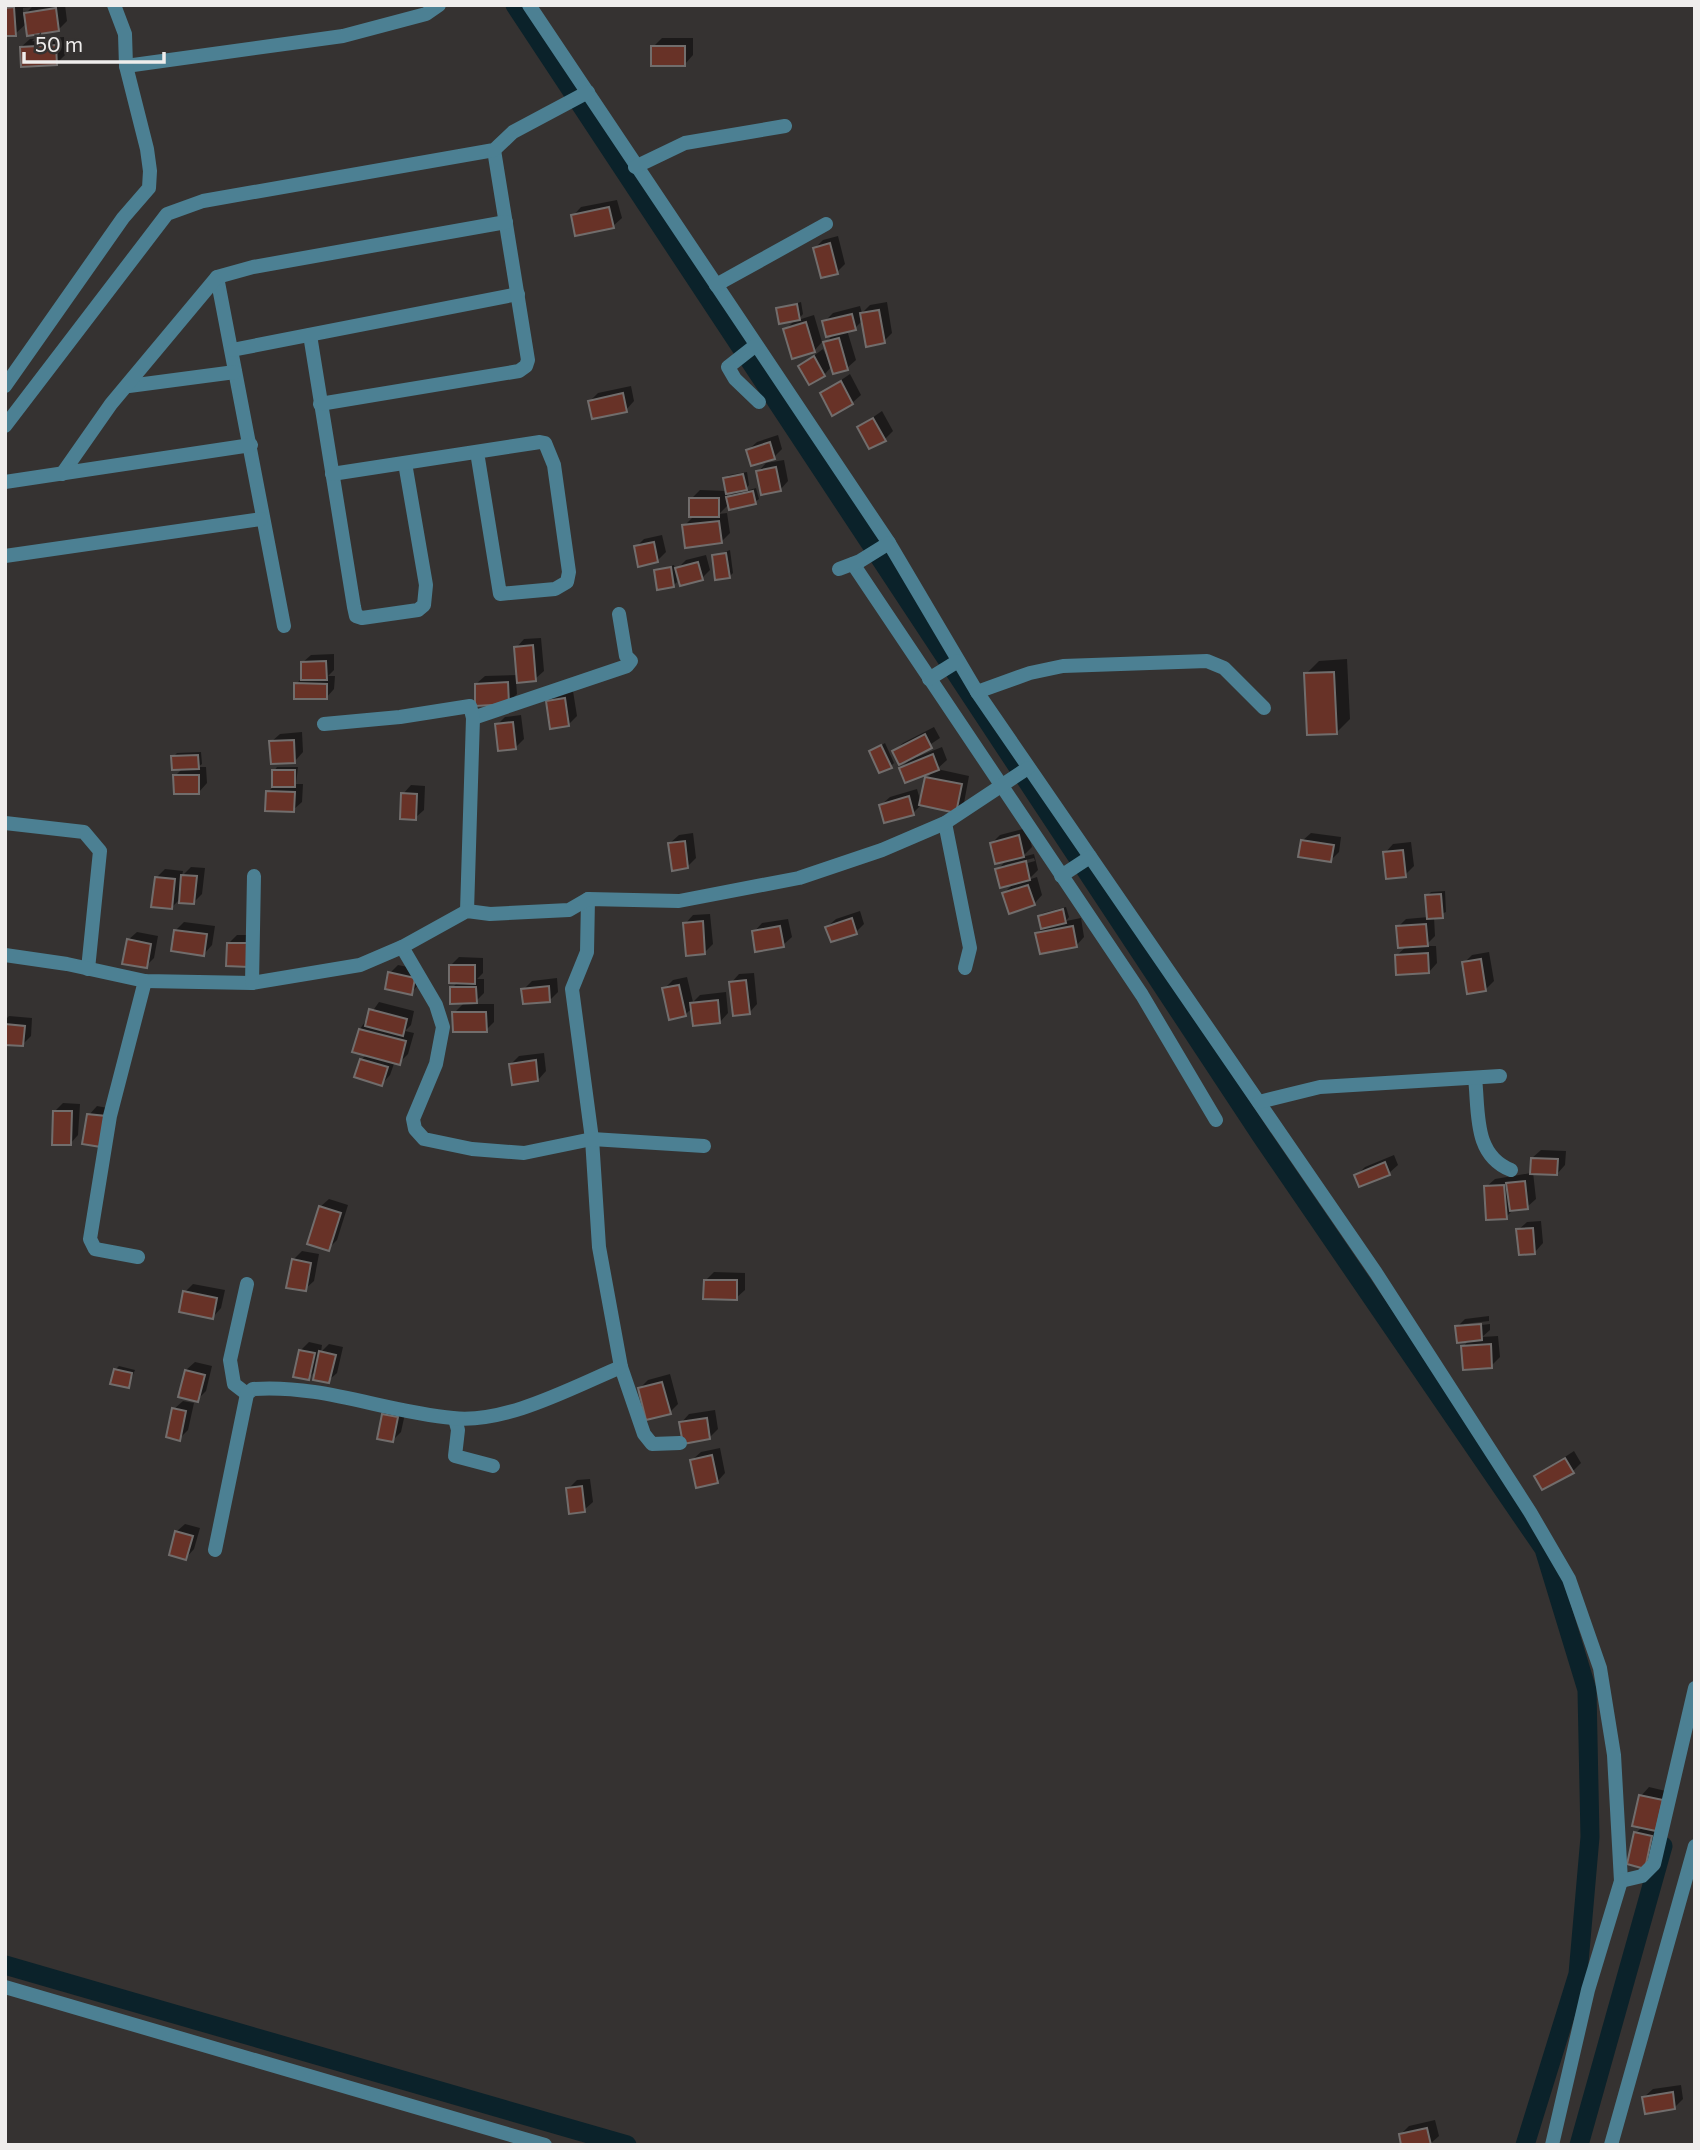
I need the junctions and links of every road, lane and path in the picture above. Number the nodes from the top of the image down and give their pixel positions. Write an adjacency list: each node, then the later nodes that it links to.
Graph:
1 (114, 5): 4 (street)
2 (439, 5): 4 (street)
3 (529, 5): 5 (street)
4 (126, 66): 18 (street)
5 (584, 94): 7 (street); 8 (street)
6 (785, 126): 8 (street)
7 (494, 150): 9 (street); 22 (street)
8 (635, 167): 12 (street)
9 (506, 222): 11 (street); 13 (street)
10 (826, 224): 12 (street)
11 (217, 277): 16 (street); 19 (street)
12 (716, 285): 15 (street)
13 (518, 294): 14 (street); 21 (street)
14 (310, 335): 16 (street); 21 (street)
15 (753, 347): 20 (street); 30 (street)
16 (232, 350): 17 (street)
17 (235, 372): 19 (street); 23 (street)
18 (5, 386)
19 (128, 386): 26 (street)
20 (759, 402)
21 (320, 404): 27 (street)
22 (5, 426)
23 (251, 445): 26 (street); 29 (street)
24 (477, 452): 24 (street); 25 (street)
25 (405, 463): 27 (street); 27 (street)
26 (62, 474): 28 (street)
27 (332, 474)
28 (5, 482)
29 (261, 519): 31 (street); 33 (street)
30 (883, 546): 34 (street); 35 (street)
31 (5, 556)
32 (619, 614): 38 (street)
33 (284, 626)
34 (955, 662): 35 (street); 36 (street)
35 (932, 678): 41 (street)
36 (977, 692): 37 (street); 40 (street)
37 (1264, 708)
38 (473, 718): 39 (street); 48 (street)
39 (324, 724)
40 (1027, 769): 41 (street); 44 (street)
41 (1002, 784): 42 (street); 45 (street)
42 (945, 823): 47 (street); 51 (street)
43 (5, 824): 52 (street)
44 (1088, 858): 45 (street); 57 (street)
45 (1063, 874): 58 (street)
46 (254, 876): 54 (street)
47 (588, 899): 48 (street); 59 (street)
48 (467, 911): 49 (street)
49 (402, 947): 54 (street); 59 (street)
50 (5, 955): 52 (street)
51 (965, 968)
52 (88, 969): 53 (street)
53 (145, 981): 54 (street); 62 (street)
54 (252, 983)
55 (1500, 1076): 56 (street)
56 (1475, 1078): 57 (street); 61 (street)
57 (1259, 1102): 72 (street)
58 (1216, 1119)
59 (592, 1139): 60 (street); 64 (street)
60 (704, 1146)
61 (1511, 1170)
62 (138, 1257)
63 (247, 1284): 65 (street)
64 (621, 1367): 66 (street); 67 (street)
65 (247, 1394): 66 (street); 69 (street)
66 (455, 1419): 68 (street)
67 (680, 1443)
68 (493, 1466)
69 (215, 1550)
70 (1695, 1688): 72 (street)
71 (1695, 1846): 76 (street)
72 (1621, 1881): 75 (street)
73 (5, 1987): 74 (street)
74 (545, 2145)
75 (1552, 2145)
76 (1611, 2145)

